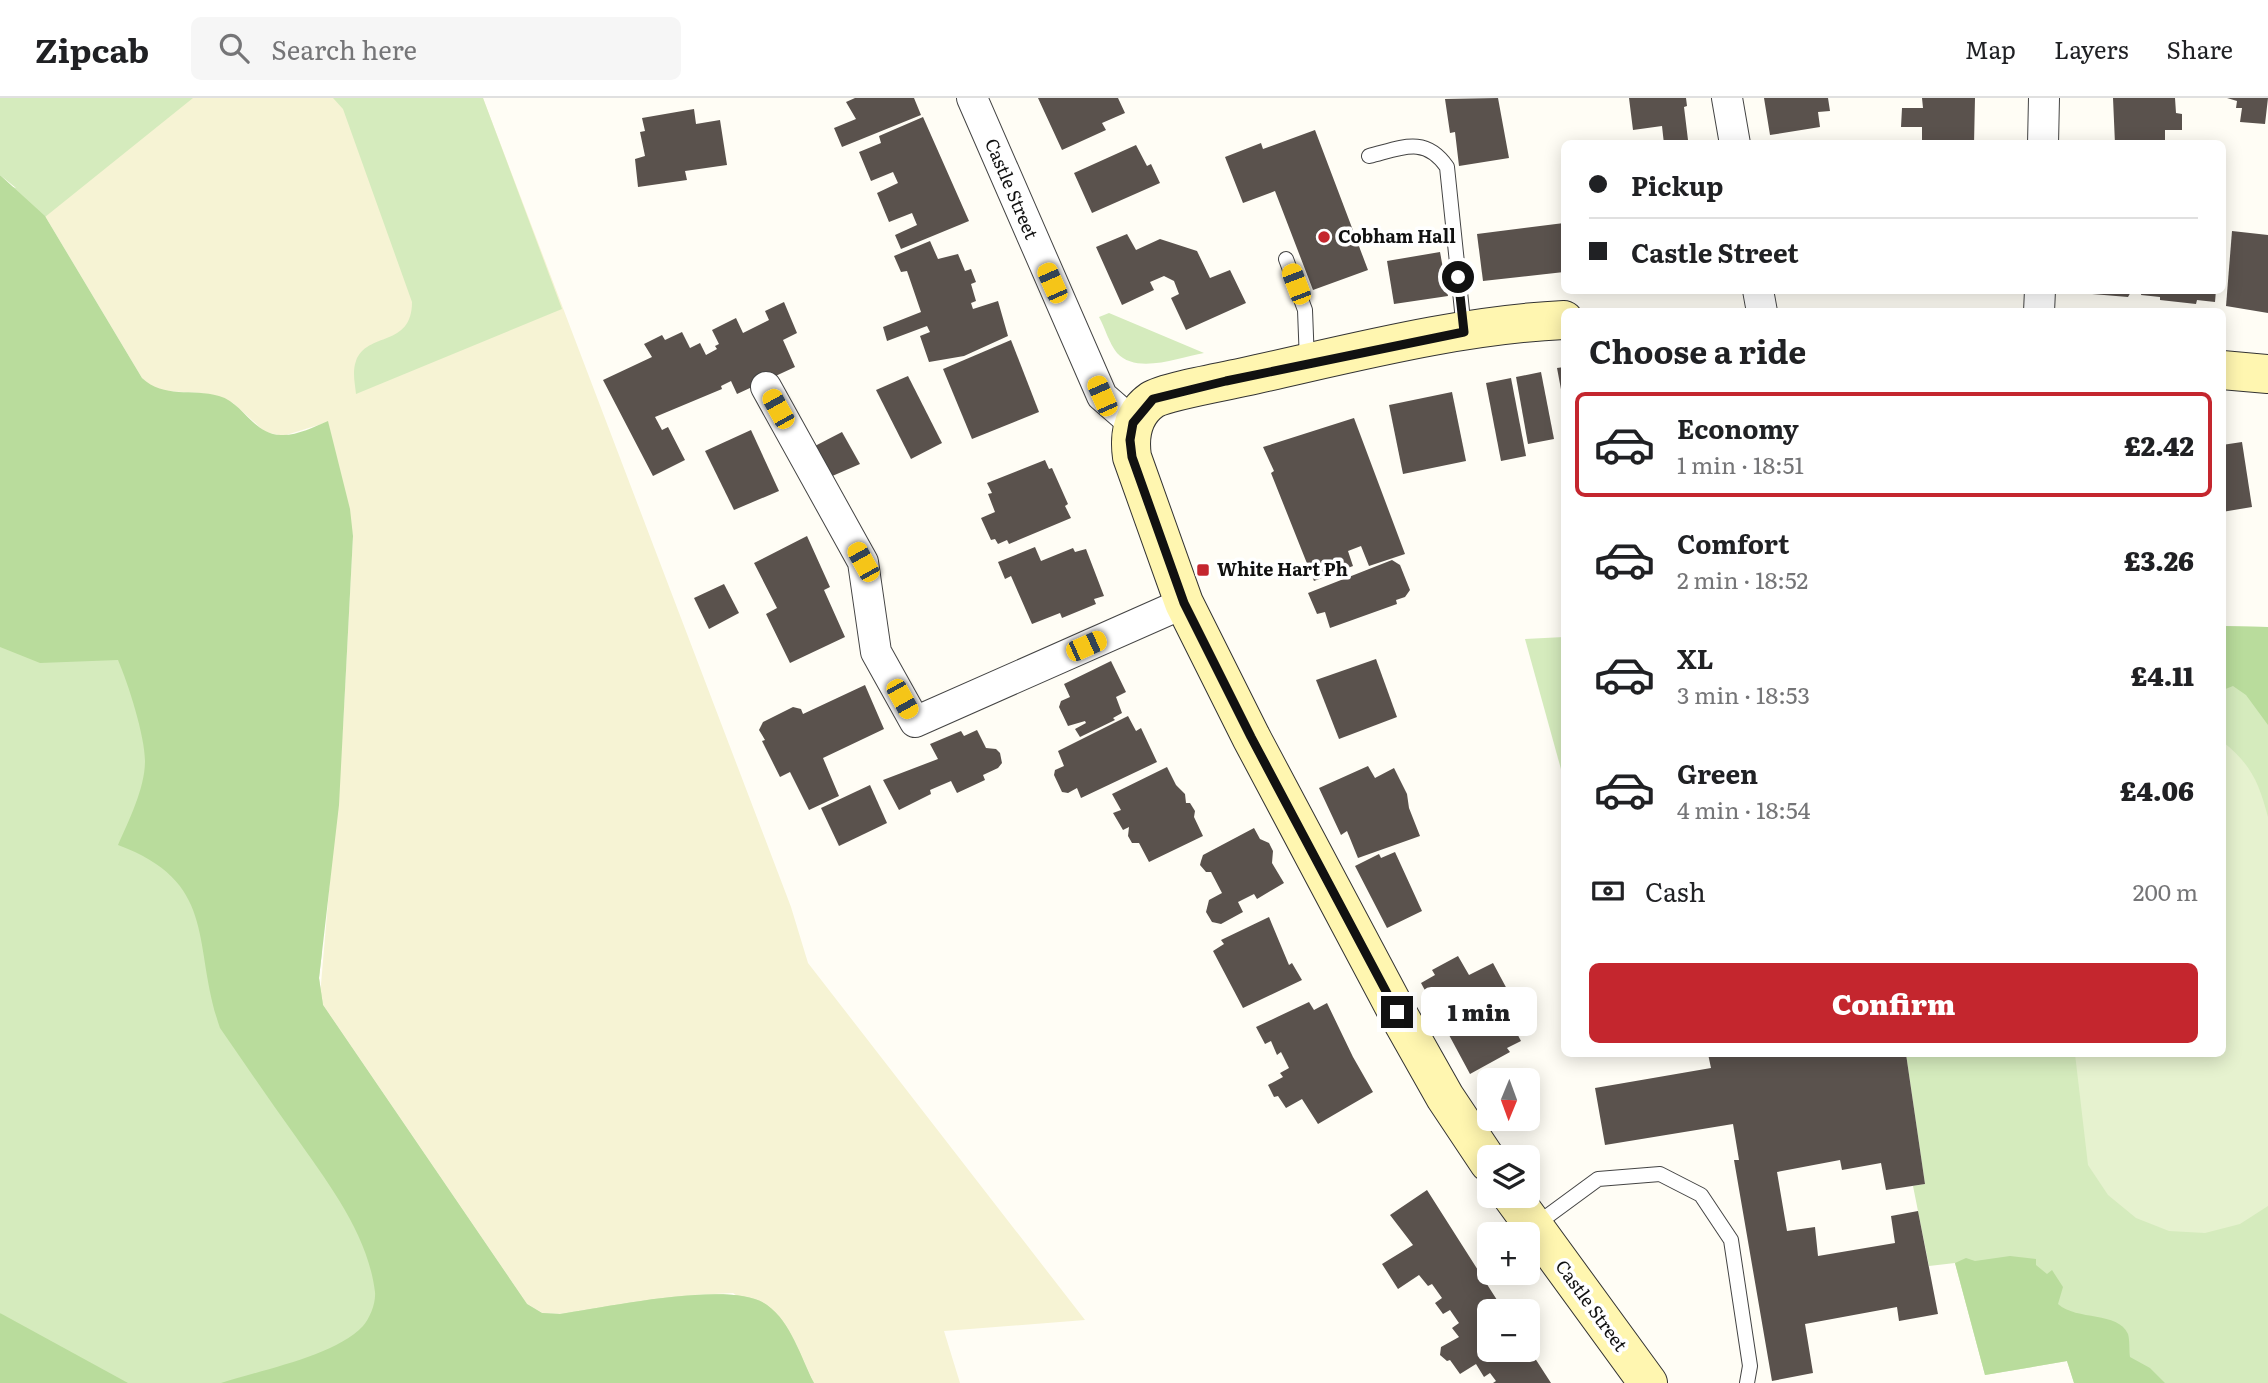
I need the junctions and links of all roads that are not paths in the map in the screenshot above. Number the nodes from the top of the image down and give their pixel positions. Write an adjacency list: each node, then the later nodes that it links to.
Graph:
1 (972, 98): 14 (street, Castle Street)
2 (1727, 98): 4 (street)
3 (2044, 98): 5 (street)
4 (1734, 140)
5 (2043, 140)
6 (1369, 156): 9 (lane)
7 (1286, 259): 10 (lane)
8 (1561, 320): 9 (street)
9 (1464, 332): 10 (street)
10 (1307, 363): 14 (street)
11 (2226, 370): 12 (street)
12 (2268, 374)
13 (766, 387): 15 (street)
14 (1133, 423): 15 (street)
15 (1184, 603): 16 (street)
16 (1477, 1145)
17 (1539, 1222): 20 (lane)
18 (1540, 1238): 19 (street, Castle Street)
19 (1648, 1383)
20 (1746, 1383)

